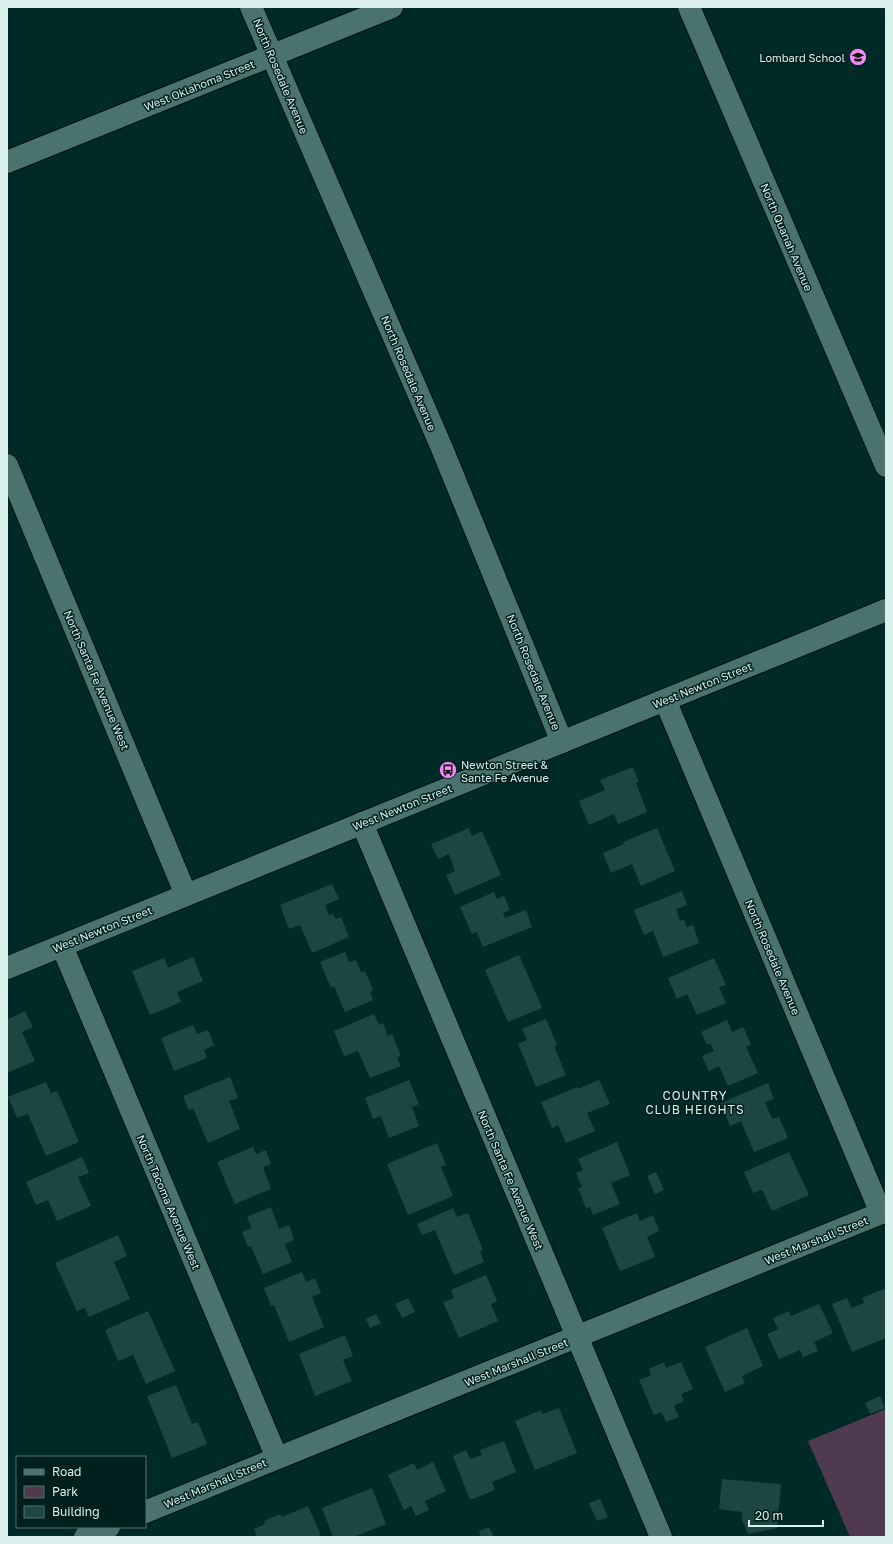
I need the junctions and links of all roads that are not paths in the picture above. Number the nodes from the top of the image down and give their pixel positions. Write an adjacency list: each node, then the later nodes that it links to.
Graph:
1 (251, 7): 4 (street, North Rosedale Avenue)
2 (392, 7): 4 (street, West Oklahoma Street)
3 (689, 7): 7 (street, North Quanah Avenue)
4 (272, 55): 5 (street, West Oklahoma Street); 10 (street, North Rosedale Avenue)
5 (7, 162)
6 (7, 465): 12 (street, North Santa Fe Avenue West)
7 (886, 466)
8 (886, 610): 9 (street, West Newton Street)
9 (665, 700): 10 (street, West Newton Street); 15 (street, North Rosedale Avenue)
10 (562, 742): 11 (street, West Newton Street)
11 (362, 823): 12 (street, West Newton Street); 16 (street, North Santa Fe Avenue West)
12 (186, 895): 13 (street, West Newton Street)
13 (62, 946): 14 (street, West Newton Street); 17 (street, North Tacoma Avenue West)
14 (7, 968)
15 (884, 1212): 16 (street, West Marshall Street)
16 (577, 1337): 17 (street, West Marshall Street); 21 (street, North Santa Fe Avenue West)
17 (277, 1458): 18 (street, West Marshall Street)
18 (146, 1512)
19 (107, 1528): 20 (street)
20 (85, 1537)
21 (661, 1537)

